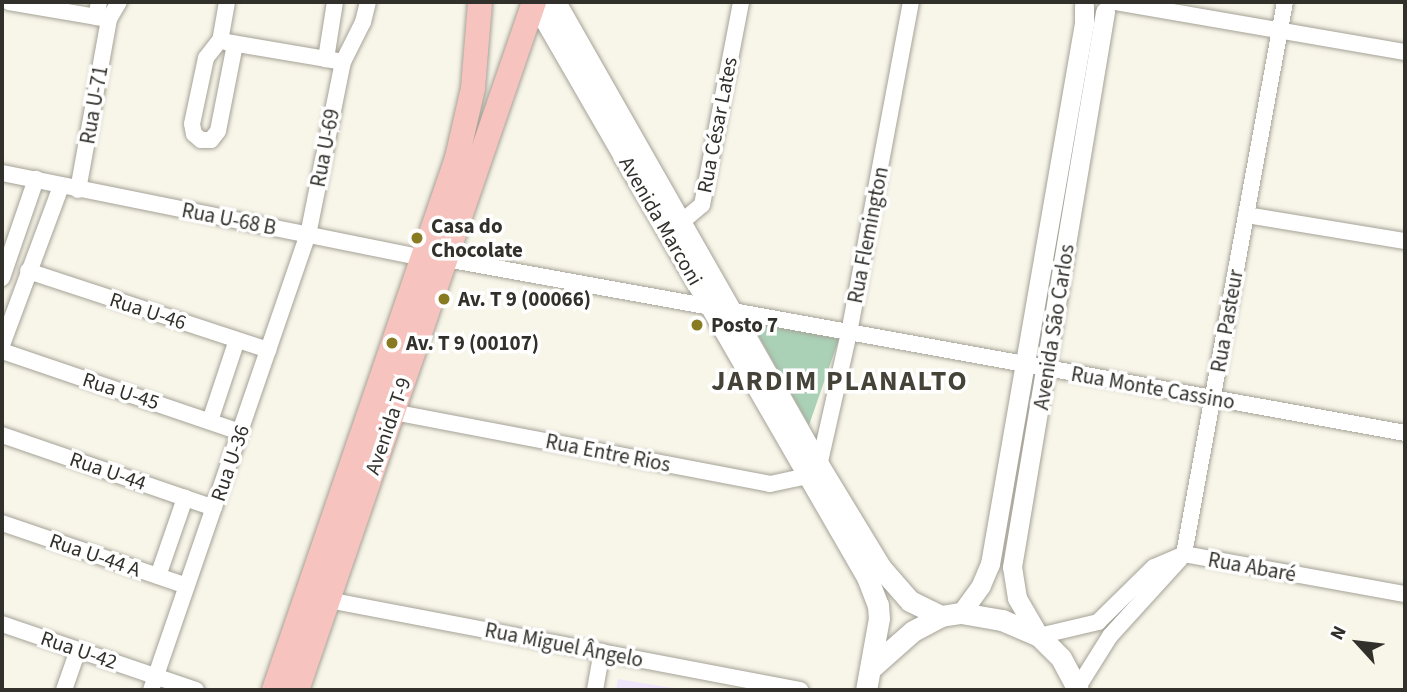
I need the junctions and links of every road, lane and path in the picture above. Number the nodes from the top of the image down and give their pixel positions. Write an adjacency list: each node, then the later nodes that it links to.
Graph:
1 (9, 2): 14 (street)
2 (120, 2): 14 (street, Rua U-71)
3 (227, 2): 16 (street)
4 (335, 2): 18 (street, Rua U-69)
5 (368, 2): 18 (street, Rua U-69)
6 (480, 2): 27 (main road, Avenida T-9)
7 (534, 2): 24 (main road, Avenida Marconi); 27 (main road, Avenida T-9)
8 (555, 2): 24 (main road, Avenida Marconi)
9 (741, 2): 24 (street, Rua César Lates)
10 (911, 2): 31 (street, Rua Flemington)
11 (1285, 2): 15 (street, Rua Pasteur)
12 (1083, 4): 13 (street); 36 (street, Avenida São Carlos)
13 (1111, 5): 15 (street); 37 (street, Avenida São Carlos)
14 (101, 13): 22 (street, Rua U-71)
15 (1279, 30): 17 (street); 23 (street, Rua Pasteur)
16 (227, 42): 16 (street); 18 (street)
17 (1405, 52)
18 (335, 60): 25 (street, Rua U-69)
19 (2, 173): 20 (street, Rua U-68 B)
20 (36, 179): 21 (street, Rua U-68 B); 29 (street)
21 (61, 186): 22 (street, Rua U-68 B); 28 (street)
22 (78, 190): 25 (street, Rua U-68 B)
23 (1246, 215): 26 (street); 38 (street, Rua Pasteur)
24 (675, 229): 30 (main road, Avenida Marconi)
25 (308, 235): 27 (street, Rua U-68 B); 35 (street, Rua U-36)
26 (1405, 241)
27 (434, 258): 30 (street, Rua Monte Cassino); 39 (main road, Avenida T-9); 68 (main road, Avenida T-9)
28 (28, 271): 32 (street, Rua U-46); 33 (street)
29 (2, 278)
30 (721, 309): 31 (street, Rua Monte Cassino); 44 (main road, Avenida Marconi)
31 (849, 333): 36 (street, Rua Monte Cassino); 44 (street, Rua Flemington)
32 (237, 340): 35 (street, Rua U-46); 40 (street, Rua U-36)
33 (2, 345)
34 (2, 351): 40 (street, Rua U-45)
35 (268, 351): 41 (street, Rua U-36)
36 (1024, 365): 37 (street, Rua Monte Cassino); 49 (street, Avenida São Carlos)
37 (1047, 369): 38 (street, Rua Monte Cassino); 50 (street, Avenida São Carlos)
38 (1214, 399): 42 (street, Rua Monte Cassino); 48 (street, Rua Pasteur)
39 (393, 412): 44 (street, Rua Entre Rios); 55 (main road, Avenida T-9)
40 (210, 421): 41 (street, Rua U-45)
41 (240, 432): 46 (street, Rua U-36)
42 (1405, 433)
43 (2, 435): 45 (street, Rua U-44)
44 (814, 471): 51 (main road, Avenida Marconi)
45 (185, 498): 46 (street, Rua U-44); 52 (street, Rua U-36)
46 (214, 508): 53 (street, Rua U-36)
47 (2, 523): 52 (street, Rua U-44 A)
48 (1184, 554): 54 (street, Rua Abaré); 57 (street); 60 (street, Rua Abaré)
49 (990, 564): 50 (street); 56 (street, Avenida São Carlos)
50 (1013, 567): 59 (street, Avenida São Carlos)
51 (874, 572): 56 (main road, Avenida Marconi); 63 (main road, Avenida Marconi)
52 (158, 576): 53 (street, Rua U-44 A)
53 (187, 586): 64 (street, Rua U-36)
54 (1405, 594)
55 (328, 600): 62 (street, Rua Miguel Ângelo); 69 (main road, Avenida T-9)
56 (951, 614): 59 (main road, Avenida Marconi); 63 (main road)
57 (1098, 622): 59 (street); 60 (street)
58 (2, 624): 61 (street, Rua U-42)
59 (1039, 636): 65 (main road)
60 (1110, 636): 65 (street, Rua Abaré)
61 (78, 650): 64 (street, Rua U-42); 66 (street)
62 (602, 652): 70 (street); 71 (street, Rua Miguel Ângelo)
63 (871, 668): 72 (main road, Avenida Marconi)
64 (154, 684): 67 (street, Rua U-42)
65 (1078, 689)
66 (64, 690)
67 (196, 690)
68 (274, 690)
69 (297, 690)
70 (595, 690)
71 (800, 690)
72 (866, 690)

